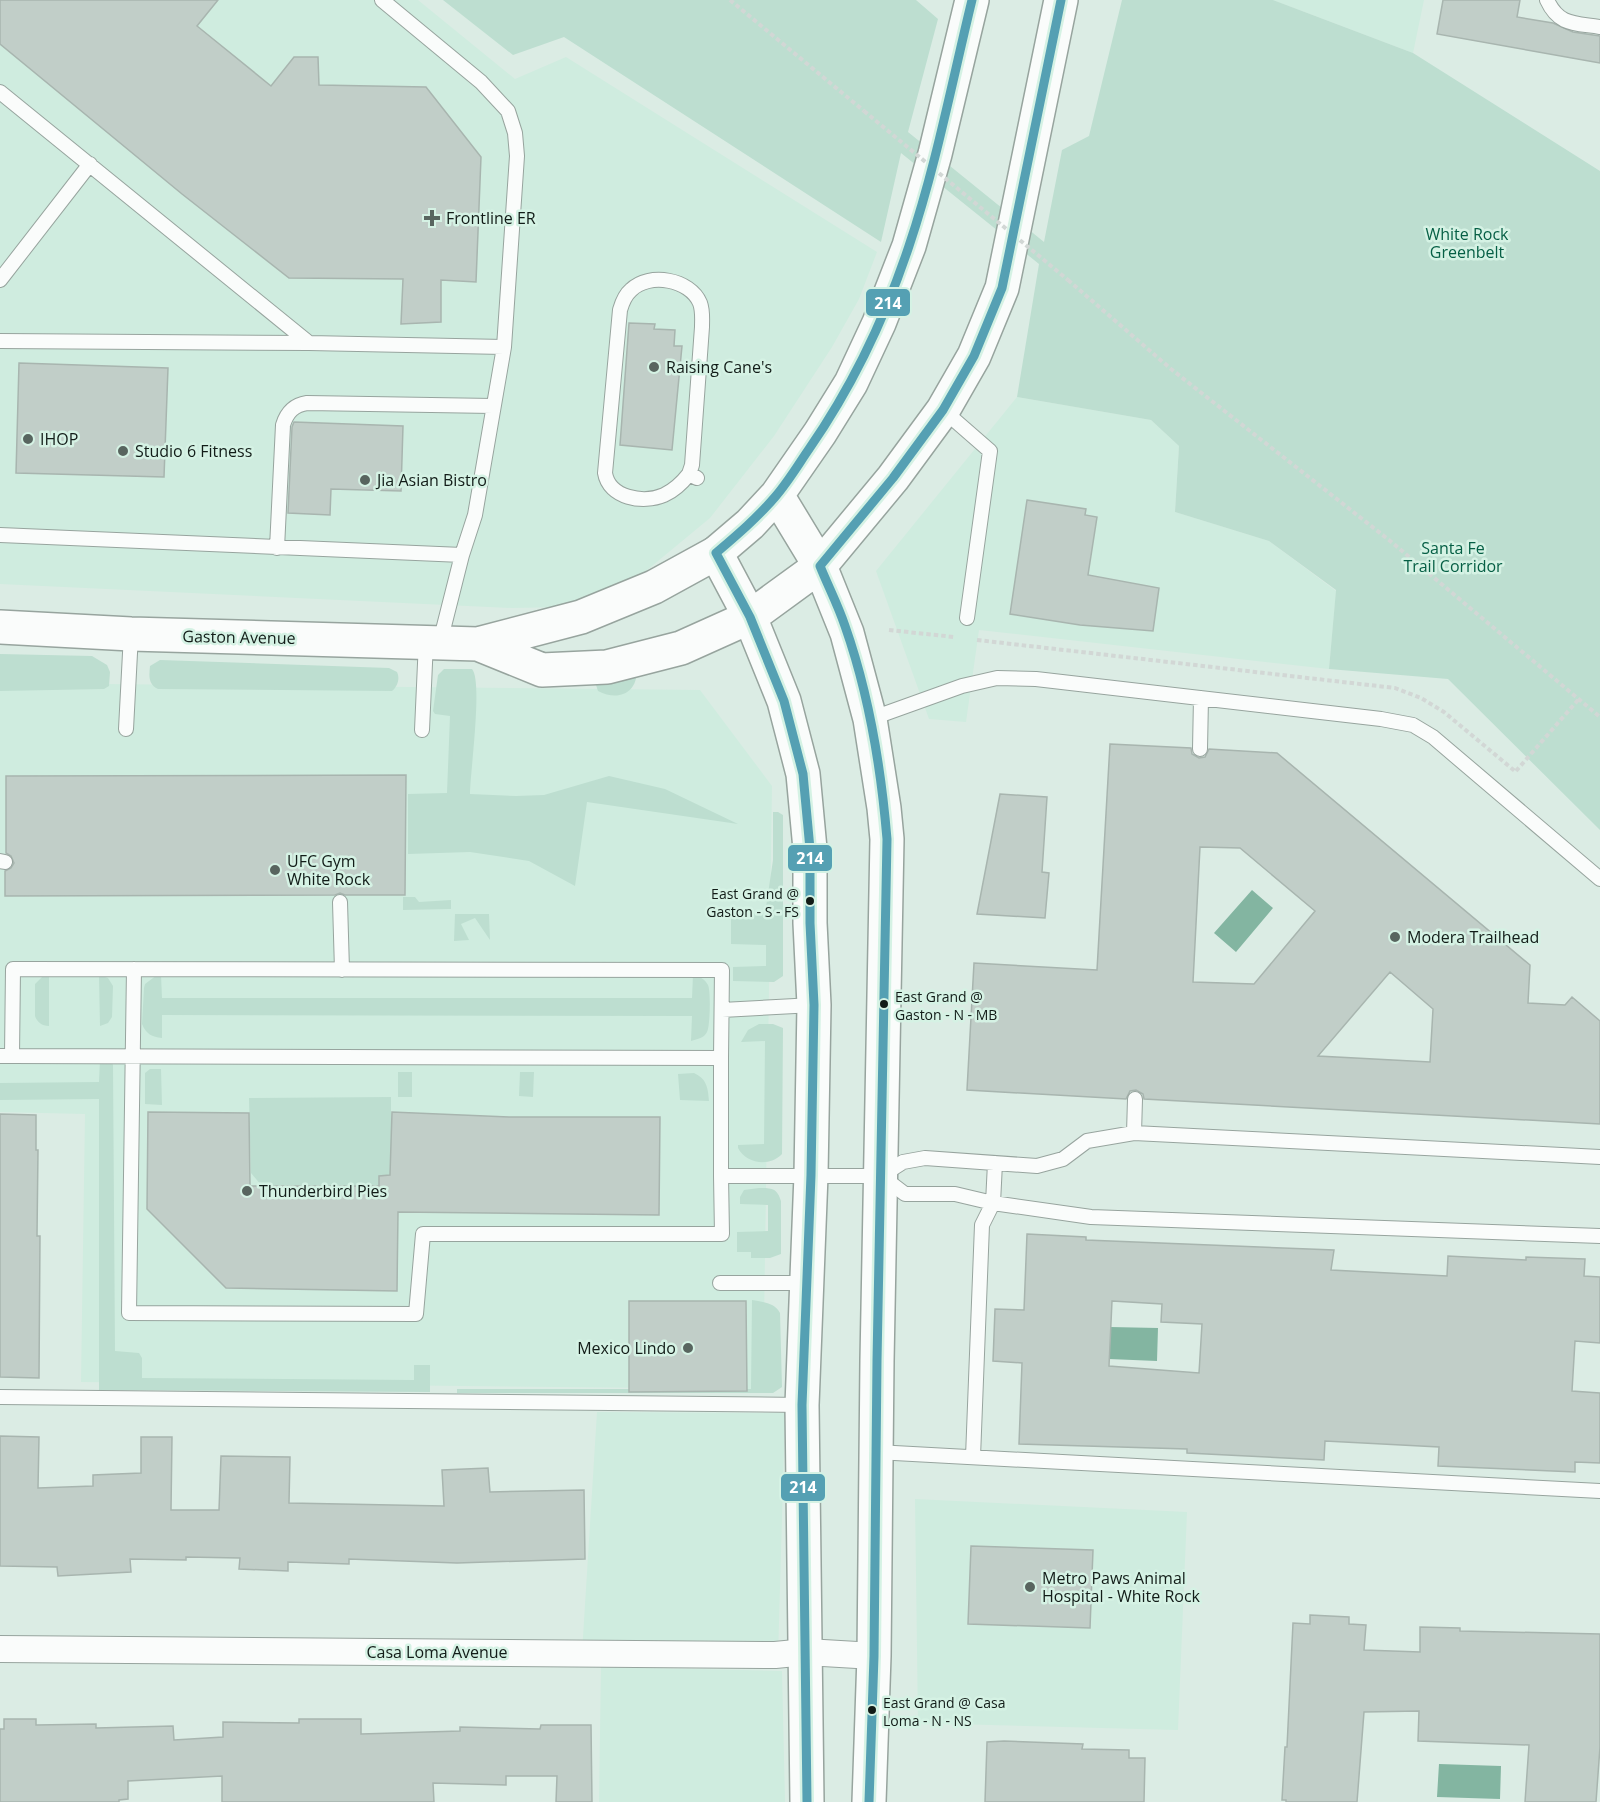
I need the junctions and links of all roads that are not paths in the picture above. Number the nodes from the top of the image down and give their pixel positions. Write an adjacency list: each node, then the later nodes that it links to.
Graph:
1 (382, 0): 11 (lane)
2 (972, 0): 15 (main road, Gaston Avenue)
3 (1061, 0): 13 (main road, Gaston Avenue)
4 (1547, 0): 5 (lane)
5 (1600, 27)
6 (0, 92): 7 (lane)
7 (90, 164): 8 (lane); 10 (lane)
8 (0, 280)
9 (0, 341): 10 (lane)
10 (309, 343): 11 (lane)
11 (504, 347): 12 (lane)
12 (493, 406): 17 (lane); 19 (lane)
13 (943, 410): 20 (main road, Gaston Avenue); 22 (lane)
14 (693, 476): 14 (lane)
15 (777, 495): 18 (main road, Gaston Avenue); 20 (main road)
16 (0, 535): 17 (lane)
17 (277, 548): 19 (lane)
18 (716, 553): 21 (main road); 26 (main road, Gaston Avenue)
19 (462, 555): 25 (lane)
20 (820, 566): 21 (main road, Gaston Avenue); 28 (main road)
21 (750, 617): 26 (main road, Gaston Avenue); 36 (main road)
22 (967, 618)
23 (0, 627): 24 (main road, Gaston Avenue)
24 (131, 634): 25 (main road, Gaston Avenue); 29 (lane)
25 (433, 642): 26 (main road, Gaston Avenue); 30 (lane)
26 (478, 644)
27 (1201, 698): 28 (lane); 31 (lane); 32 (lane)
28 (870, 719): 47 (main road)
29 (126, 729)
30 (422, 730)
31 (1200, 749)
32 (1600, 879)
33 (340, 902): 35 (lane)
34 (134, 969): 35 (lane); 38 (lane); 39 (lane)
35 (342, 970): 37 (lane)
36 (814, 1005): 37 (lane); 45 (main road)
37 (722, 1010): 40 (lane)
38 (6, 1056): 39 (lane)
39 (132, 1056): 40 (lane); 46 (lane)
40 (721, 1058): 46 (lane)
41 (1135, 1099): 42 (lane)
42 (1134, 1133): 43 (lane); 44 (lane)
43 (1600, 1157)
44 (995, 1163): 47 (lane); 48 (lane)
45 (811, 1175): 46 (lane); 47 (lane); 51 (main road)
46 (721, 1176)
47 (881, 1176): 48 (lane); 54 (main road)
48 (993, 1203): 49 (lane); 55 (lane)
49 (1600, 1236)
50 (720, 1283): 51 (lane)
51 (807, 1283): 53 (main road)
52 (0, 1397): 53 (lane)
53 (802, 1405): 58 (main road)
54 (876, 1452): 55 (lane); 59 (main road)
55 (973, 1458): 56 (lane)
56 (1600, 1491)
57 (0, 1648): 58 (street, Casa Loma Avenue)
58 (806, 1652): 59 (street, Casa Loma Avenue); 60 (main road)
59 (874, 1656): 61 (main road)
60 (807, 1802)
61 (869, 1802)

